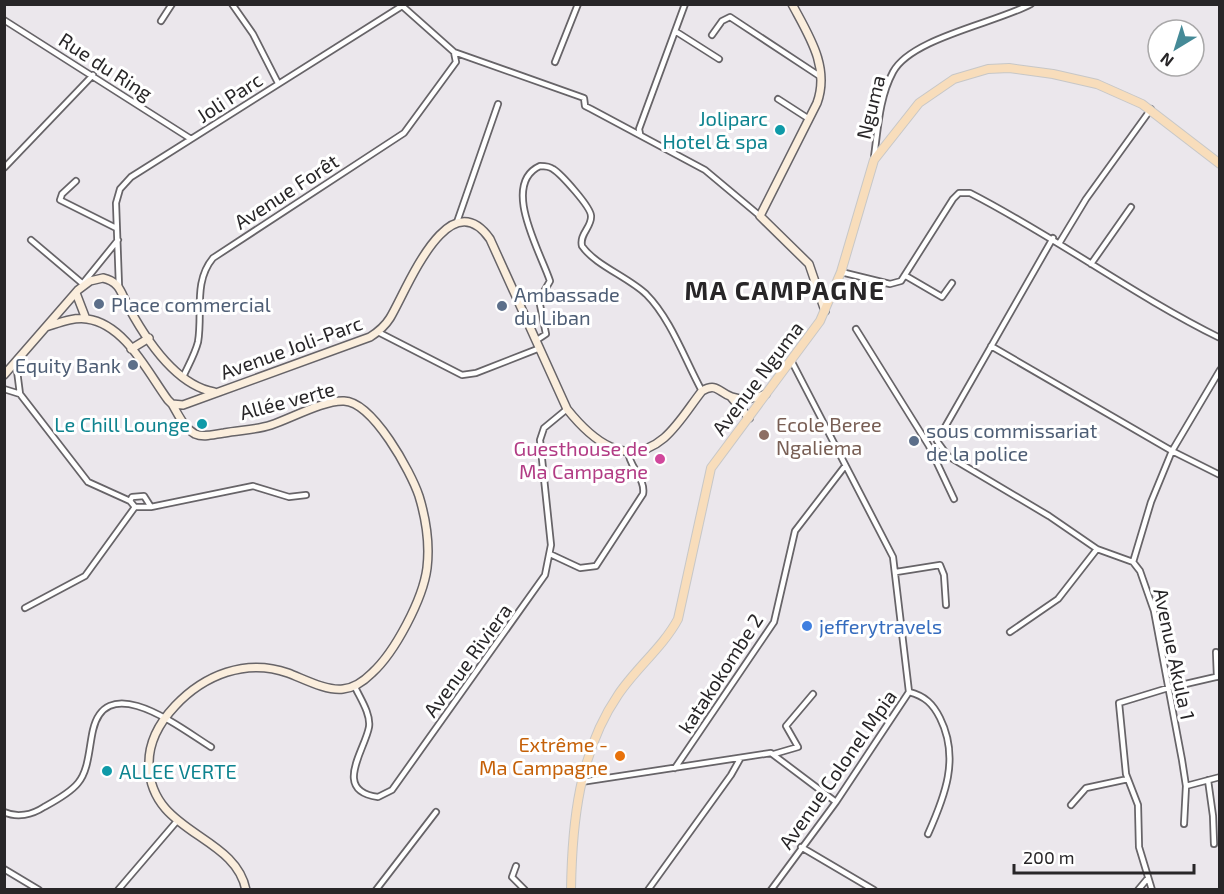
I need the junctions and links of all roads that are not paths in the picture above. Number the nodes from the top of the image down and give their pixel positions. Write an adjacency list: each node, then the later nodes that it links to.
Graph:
1 (172, 4): 9 (street)
2 (232, 4): 17 (street)
3 (578, 4): 14 (street)
4 (686, 4): 10 (street)
5 (792, 4): 16 (street)
6 (1031, 4): 24 (street, Nguma)
7 (401, 5): 12 (street); 17 (street, Joli Parc)
8 (4, 20): 15 (street, Rue du Ring)
9 (161, 21)
10 (675, 31): 13 (street); 22 (street)
11 (712, 35): 16 (street)
12 (454, 52): 22 (street); 57 (street, Avenue Forêt)
13 (718, 59)
14 (555, 62)
15 (93, 75): 23 (street, Rue du Ring); 26 (street)
16 (823, 79): 21 (street)
17 (278, 83): 23 (street, Joli Parc)
18 (778, 99): 21 (street)
19 (498, 104): 30 (street)
20 (1151, 109): 24 (main road, Avenue Nguma); 25 (main road, Avenue Nguma); 35 (street)
21 (809, 119): 29 (street)
22 (640, 134): 29 (street)
23 (191, 139): 31 (street, Joli Parc)
24 (874, 160): 37 (main road, Avenue Nguma)
25 (1220, 164)
26 (5, 165)
27 (76, 181): 31 (street)
28 (1131, 207): 36 (street)
29 (760, 216): 42 (street)
30 (457, 222): 46 (street, Avenue Joli-Parc); 49 (street)
31 (117, 228): 34 (street, Joli Parc)
32 (1053, 238): 35 (street); 38 (street); 50 (street)
33 (31, 240): 41 (street)
34 (118, 240): 40 (street, Joli Parc); 41 (street)
35 (1060, 242): 36 (street)
36 (1091, 264): 48 (street)
37 (841, 272): 38 (street); 42 (main road, Avenue Nguma)
38 (906, 276): 39 (street)
39 (952, 283)
40 (119, 286): 41 (street); 47 (street)
41 (79, 289): 43 (street); 44 (street)
42 (825, 312): 54 (main road, Avenue Nguma)
43 (86, 319): 44 (street); 52 (street)
44 (46, 327): 53 (street)
45 (856, 329): 68 (street)
46 (378, 332): 51 (street); 60 (street, Avenue Joli-Parc)
47 (149, 338): 52 (street); 57 (street)
48 (1220, 338)
49 (537, 340): 51 (street); 59 (street)
50 (991, 346): 67 (street); 69 (street)
51 (540, 348): 65 (street)
52 (131, 349): 64 (street)
53 (16, 362): 56 (street); 61 (street)
54 (792, 362): 62 (main road, Avenue Nguma); 71 (street, Avenue Colonel Mpia)
55 (1220, 370): 69 (street)
56 (4, 375)
57 (182, 378): 60 (street)
58 (4, 389): 61 (street)
59 (702, 391): 63 (street); 70 (street)
60 (214, 392): 64 (street, Avenue Joli-Parc)
61 (20, 394): 75 (street)
62 (766, 394): 63 (street); 66 (main road, Avenue Nguma)
63 (731, 397): 66 (street)
64 (172, 404): 87 (street, Allée verte)
65 (567, 409): 70 (street); 79 (street, Avenue Riviera)
66 (749, 417): 99 (main road, Avenue Nguma)
67 (937, 441): 68 (street); 78 (street)
68 (929, 446): 74 (street)
69 (1172, 451): 72 (street); 80 (street)
70 (628, 452): 79 (street)
71 (845, 466): 81 (street, Avenue Colonel Mpia); 95 (street, katakokombe 2)
72 (1220, 475)
73 (306, 495): 77 (street)
74 (954, 499)
75 (130, 501): 76 (street); 77 (street)
76 (135, 507): 77 (street); 83 (street)
77 (152, 507)
78 (1097, 549): 80 (street); 84 (street)
79 (550, 554): 87 (street, Avenue Riviera)
80 (1133, 562): 88 (street, Avenue Akula 1)
81 (896, 572): 82 (street); 89 (street, Avenue Colonel Mpia)
82 (946, 604)
83 (25, 608)
84 (1010, 632)
85 (1216, 652): 86 (street)
86 (1219, 677): 88 (street)
87 (355, 687): 91 (street)
88 (1168, 688): 97 (street); 100 (street, Avenue Akula 1)
89 (909, 692): 101 (street, Avenue Colonel Mpia); 107 (street)
90 (813, 694): 93 (street)
91 (164, 718): 92 (street); 103 (street); 105 (street)
92 (211, 747)
93 (774, 754): 94 (street); 101 (street)
94 (740, 759): 95 (street); 119 (street)
95 (675, 768): 99 (street)
96 (1220, 777): 98 (street)
97 (1128, 779): 102 (street); 112 (street)
98 (1208, 780): 100 (street); 108 (street)
99 (581, 782): 118 (main road, Avenue Nguma)
100 (1186, 786): 106 (street, Avenue Akula 1)
101 (836, 802): 109 (street, Avenue Colonel Mpia)
102 (1071, 805)
103 (4, 812)
104 (436, 812): 116 (street)
105 (177, 821): 114 (street); 115 (street)
106 (1184, 824)
107 (928, 834)
108 (1214, 844)
109 (801, 847): 120 (street, Avenue Colonel Mpia); 121 (street)
110 (516, 866): 117 (street)
111 (4, 868): 113 (street)
112 (1148, 878): 122 (street); 123 (street)
113 (39, 890)
114 (118, 890)
115 (246, 890)
116 (376, 890)
117 (525, 890)
118 (571, 890)
119 (648, 890)
120 (771, 890)
121 (874, 890)
122 (1138, 890)
123 (1152, 890)

